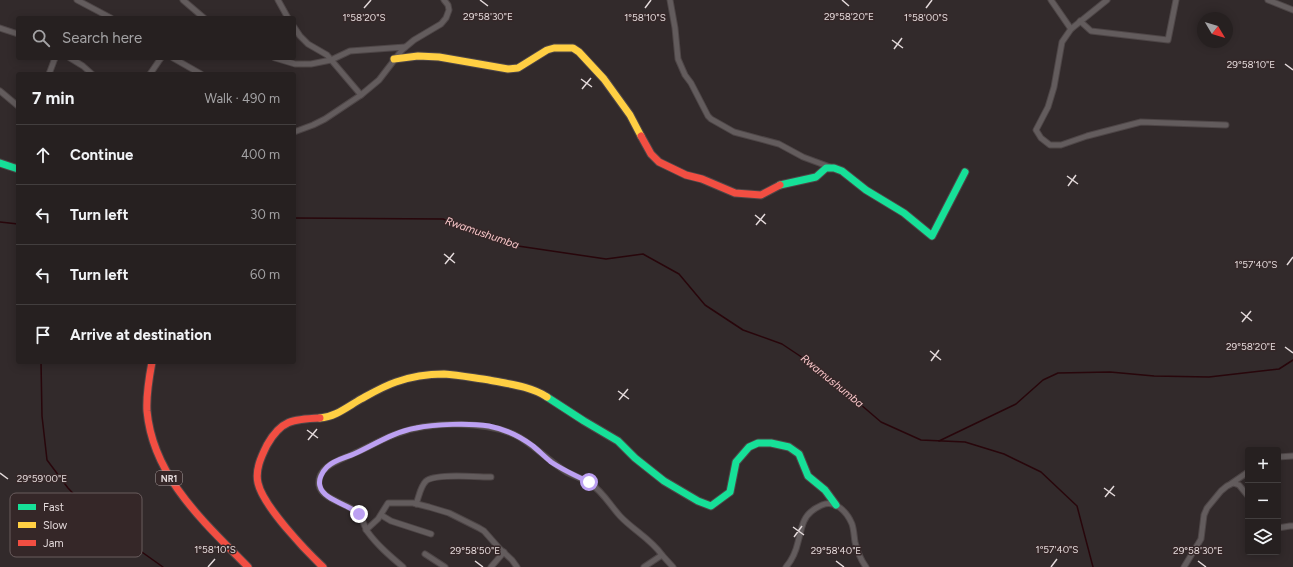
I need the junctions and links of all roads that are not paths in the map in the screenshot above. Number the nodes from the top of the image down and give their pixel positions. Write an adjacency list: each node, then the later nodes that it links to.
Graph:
1 (77, 0): 11 (street)
2 (183, 0): 12 (street)
3 (278, 0): 13 (street)
4 (444, 0): 19 (street)
5 (670, 0): 37 (street)
6 (1050, 0): 16 (street)
7 (1107, 0): 14 (street)
8 (1176, 0): 14 (street)
9 (1268, 0): 10 (street)
10 (1293, 10)
11 (107, 16)
12 (202, 16)
13 (287, 16)
14 (1080, 21): 16 (street)
15 (0, 28): 18 (street)
16 (1071, 28): 34 (street)
17 (296, 30): 26 (street)
18 (16, 33)
19 (405, 47): 20 (street); 26 (street)
20 (394, 59): 32 (street); 37 (main road)
21 (54, 60): 27 (street)
22 (73, 60): 28 (street)
23 (160, 60): 29 (street)
24 (176, 60): 30 (street)
25 (282, 60): 26 (street)
26 (331, 60): 32 (street)
27 (50, 72)
28 (90, 72)
29 (151, 72)
30 (198, 72)
31 (0, 91): 33 (street)
32 (361, 95): 35 (street)
33 (16, 104)
34 (1226, 125)
35 (296, 130)
36 (0, 163): 38 (main road)
37 (830, 167): 39 (main road)
38 (16, 168)
39 (965, 172)
40 (152, 364): 57 (main road, NR1)
41 (1293, 456): 42 (street)
42 (1281, 458)
43 (1245, 474): 45 (street)
44 (491, 477): 47 (street)
45 (1231, 484): 46 (street); 67 (street)
46 (1245, 493)
47 (416, 504): 49 (street); 54 (street)
48 (836, 505): 58 (main road); 65 (street); 66 (street)
49 (381, 515): 52 (street); 53 (street)
50 (1293, 526): 51 (street)
51 (1281, 528)
52 (366, 530): 56 (street); 59 (street)
53 (431, 534)
54 (504, 552): 61 (street); 62 (street)
55 (425, 554): 60 (street)
56 (662, 555): 63 (street); 64 (street)
57 (248, 567)
58 (323, 567)
59 (403, 567)
60 (445, 567)
61 (491, 567)
62 (517, 567)
63 (644, 567)
64 (673, 567)
65 (786, 567)
66 (866, 567)
67 (1184, 567)

